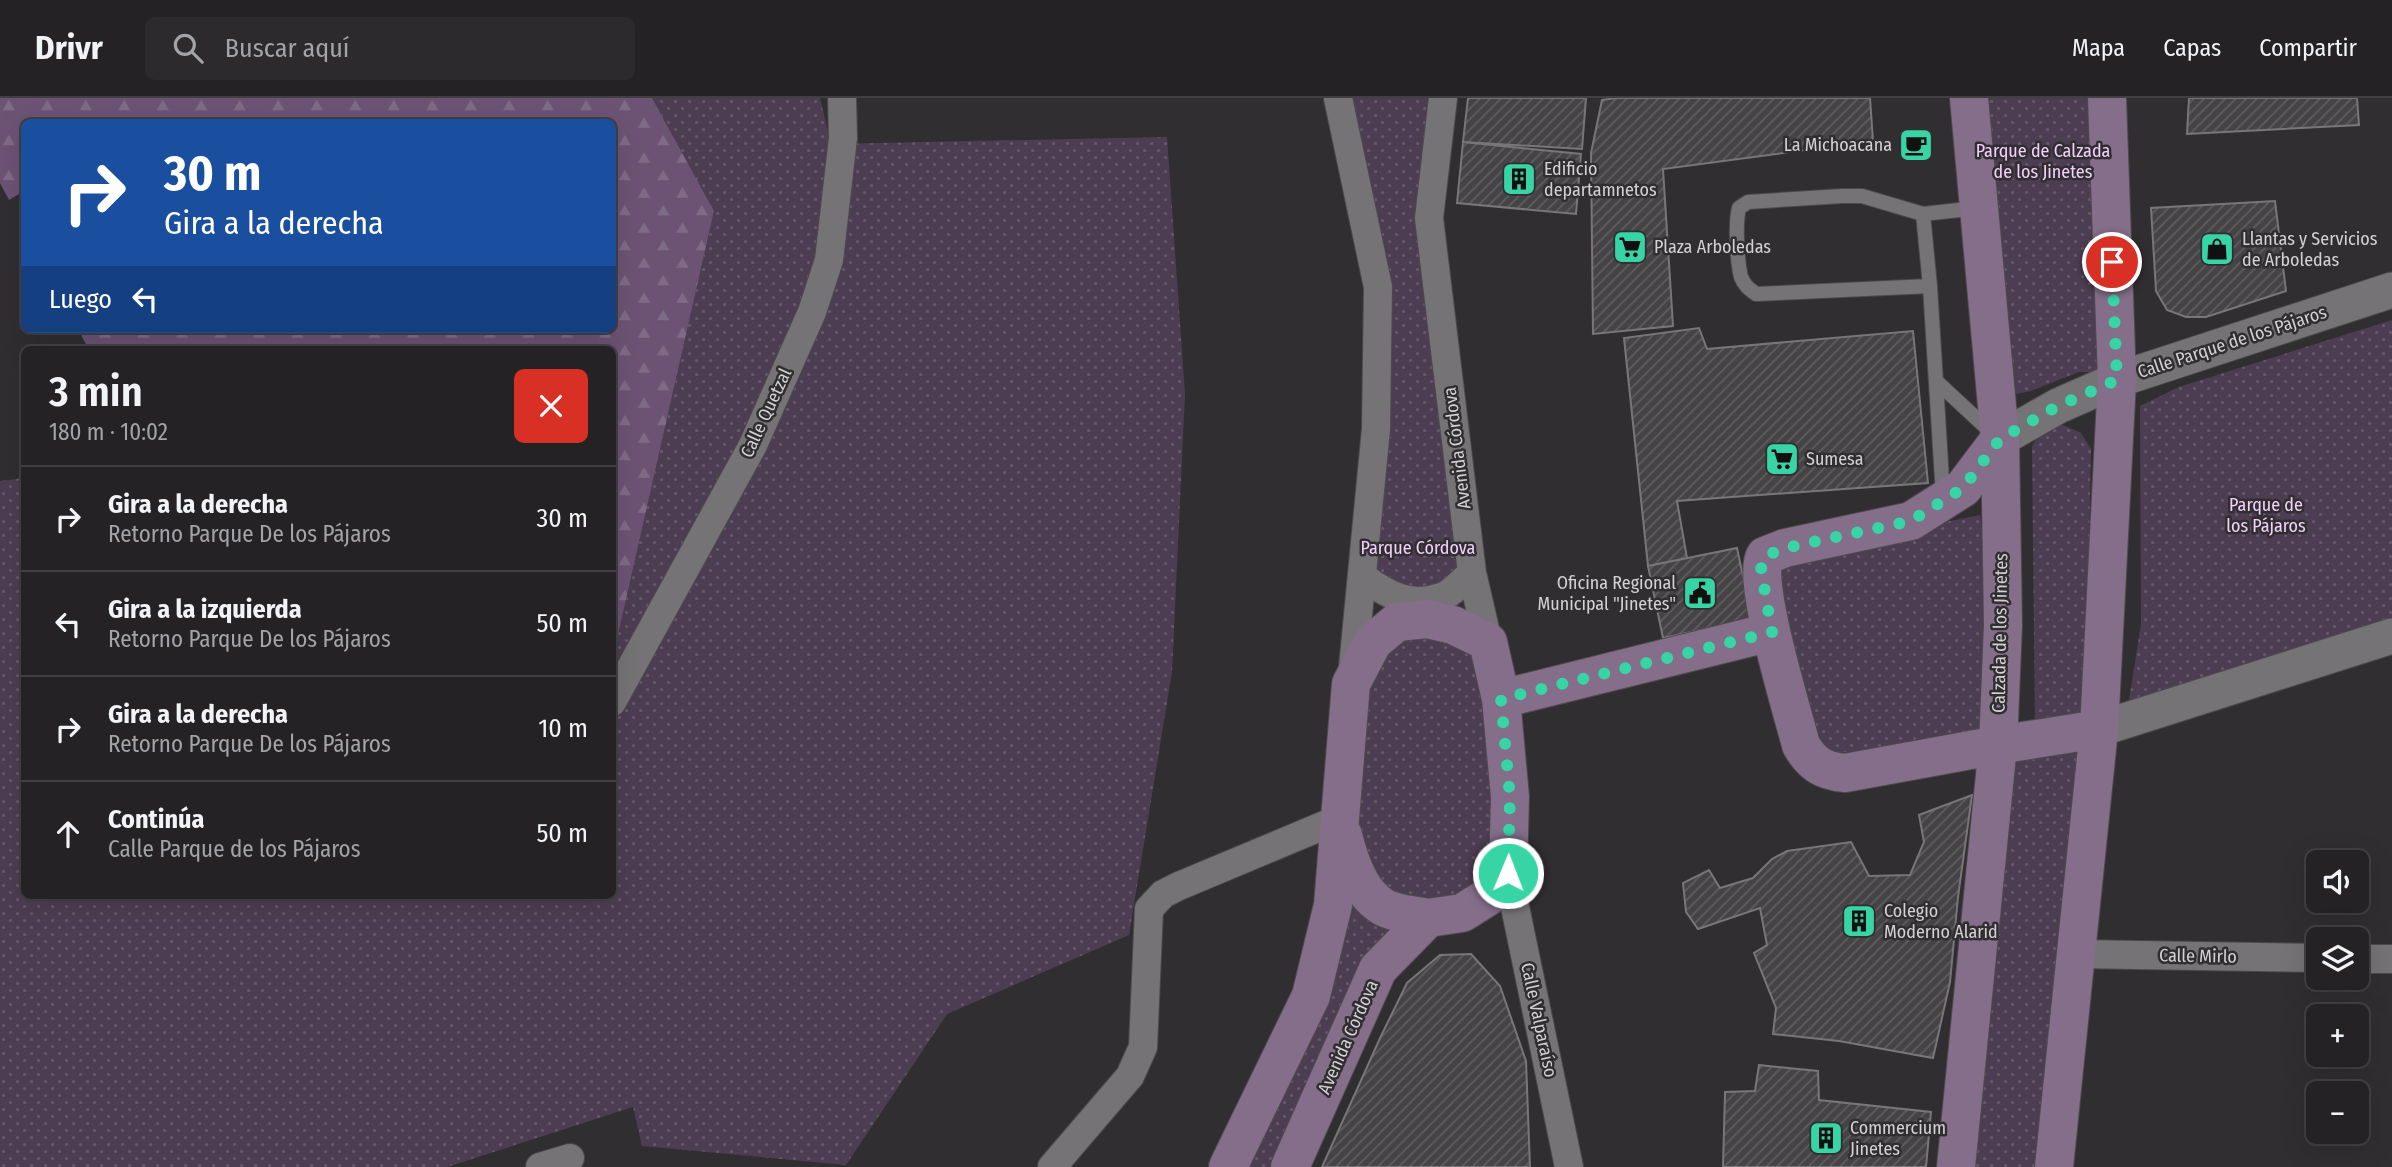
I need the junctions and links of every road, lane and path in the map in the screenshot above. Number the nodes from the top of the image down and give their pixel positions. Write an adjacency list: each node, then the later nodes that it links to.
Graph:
1 (842, 98): 20 (street, Calle Quetzal)
2 (1338, 98): 15 (street)
3 (1443, 98): 14 (street, Avenida Córdova)
4 (1969, 98): 6 (main road, Calzada de los Jinetes)
5 (2108, 98): 10 (main road)
6 (1979, 207): 7 (lane); 12 (main road, Calzada de los Jinetes)
7 (1923, 214): 8 (lane); 8 (lane)
8 (1930, 286): 11 (lane)
9 (2392, 290): 10 (street, Calle Parque de los Pájaros)
10 (2117, 380): 12 (street, Calle Parque de los Pájaros); 22 (main road)
11 (1936, 381): 12 (lane); 13 (lane)
12 (2000, 439): 13 (main road); 23 (main road, Calzada de los Jinetes)
13 (1943, 501): 16 (main road)
14 (1472, 573): 15 (street); 18 (street, Avenida Córdova)
15 (1363, 577): 19 (street)
16 (1772, 632): 21 (main road); 23 (main road)
17 (2392, 636): 22 (street)
18 (1488, 642): 19 (main road); 21 (main road, Avenida Córdova)
19 (1351, 684): 24 (main road)
20 (616, 695)
21 (1501, 699): 25 (main road, Avenida Córdova)
22 (2099, 729): 23 (main road); 27 (main road)
23 (1998, 745): 37 (main road, Calzada de los Jinetes)
24 (1339, 819): 26 (main road); 33 (street); 34 (main road)
25 (1508, 873): 26 (main road); 36 (street, Calle Valparaíso)
26 (1428, 918): 35 (main road, Avenida Córdova)
27 (2077, 954): 28 (street, Calle Mirlo); 38 (main road)
28 (2306, 958)
29 (2369, 958): 30 (street)
30 (2392, 959)
31 (570, 1158): 32 (street)
32 (540, 1167)
33 (1052, 1167)
34 (1228, 1167)
35 (1290, 1167)
36 (1569, 1167)
37 (1956, 1167)
38 (2054, 1167)

